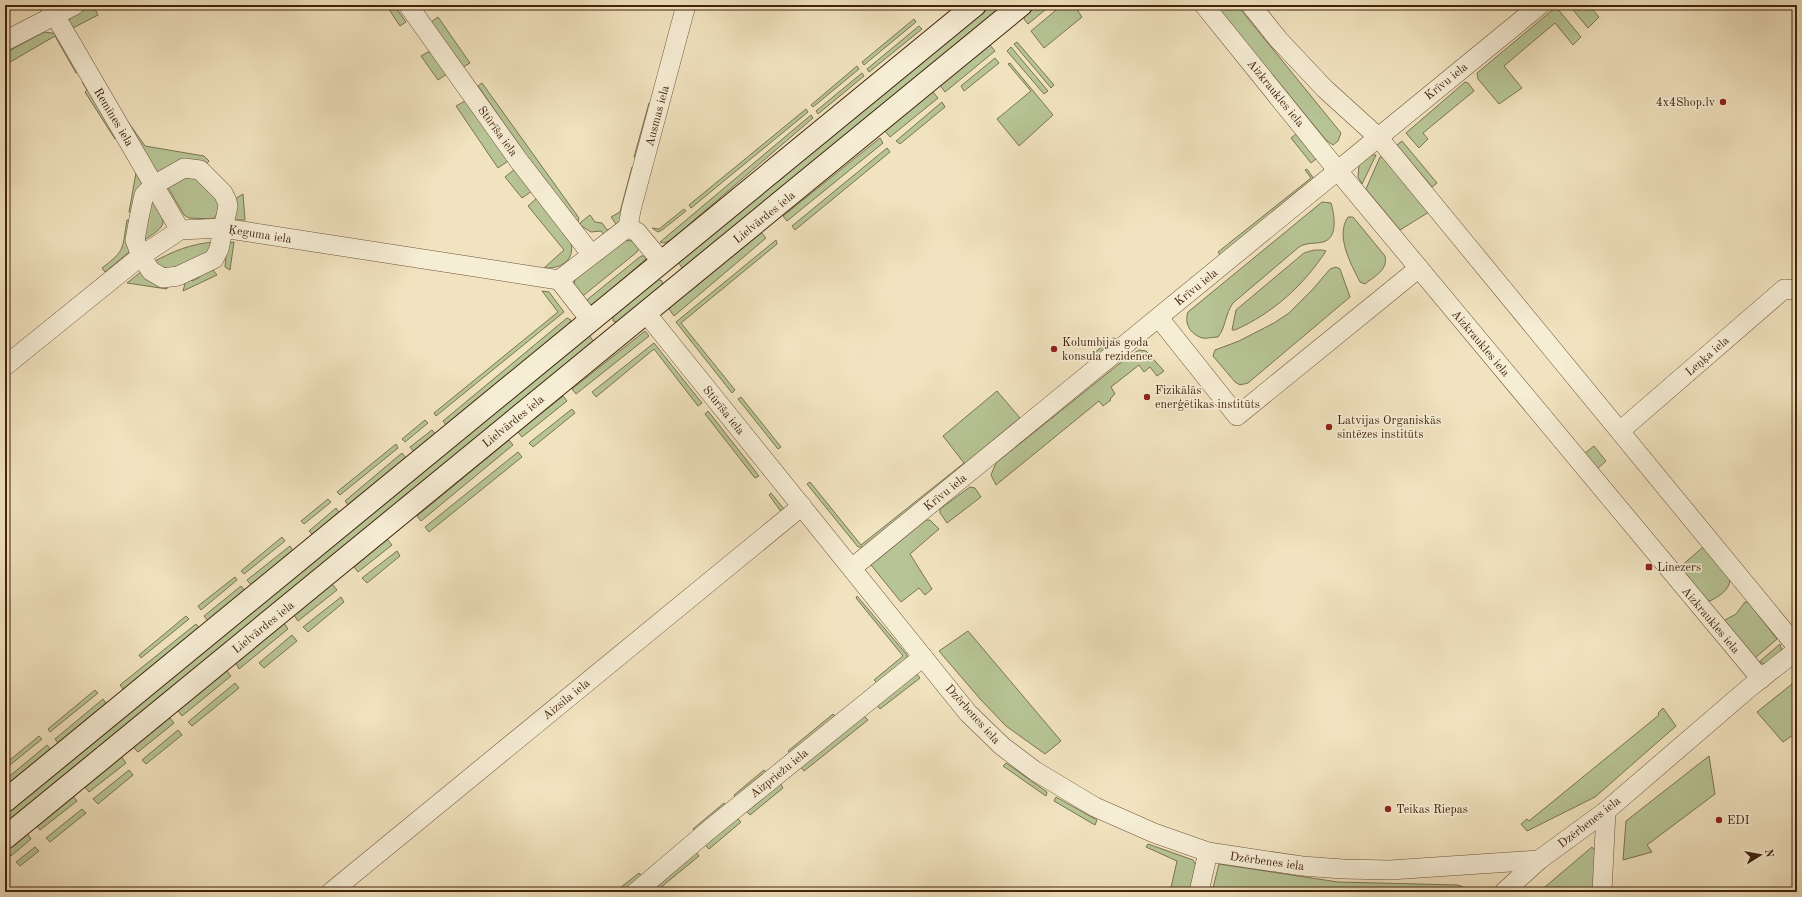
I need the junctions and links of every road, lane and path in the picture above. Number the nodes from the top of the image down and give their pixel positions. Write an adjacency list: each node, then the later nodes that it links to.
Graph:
1 (74, 5): 9 (street)
2 (408, 5): 17 (street, Stūrīša iela)
3 (686, 5): 14 (street, Ausmas iela)
4 (974, 5): 19 (main road)
5 (1021, 5): 22 (main road, Lielvārdes iela)
6 (1204, 5): 12 (street, Aizkraukles iela)
7 (1251, 5): 11 (street)
8 (1540, 5): 11 (street, Krīvu iela)
9 (52, 10): 10 (street); 13 (street, Remīnes iela)
10 (5, 41)
11 (1378, 137): 12 (street, Krīvu iela); 29 (street)
12 (1338, 171): 20 (street, Aizkraukles iela); 25 (street, Krīvu iela)
13 (154, 185): 15 (street); 16 (street, Remīnes iela); 18 (street)
14 (628, 227): 17 (street); 19 (street)
15 (223, 228): 16 (street, Ķeguma iela); 18 (street); 21 (street, Ķeguma iela)
16 (180, 230): 18 (street)
17 (591, 254): 21 (street)
18 (141, 256): 28 (street)
19 (662, 262): 22 (main road); 26 (main road)
20 (1418, 268): 25 (street); 35 (street, Aizkraukles iela)
21 (560, 280): 26 (street)
22 (680, 285): 24 (main road, Lielvārdes iela)
23 (1797, 290): 29 (street, Leņķa iela)
24 (646, 313): 27 (main road, Lielvārdes iela); 30 (street, Stūrīša iela)
25 (1159, 318): 31 (street, Krīvu iela)
26 (591, 321): 27 (main road); 36 (main road)
27 (608, 343): 38 (main road, Lielvārdes iela)
28 (5, 366)
29 (1620, 431): 32 (street)
30 (802, 506): 31 (street, Dzērbenes iela); 41 (street, Aizsila iela)
31 (852, 568): 34 (street, Dzērbenes iela)
32 (1797, 646)
33 (1797, 650): 35 (street, Dzērbenes iela)
34 (923, 657): 39 (street, Dzērbenes iela); 42 (street, Aizpriežu iela)
35 (1761, 679): 37 (street, Dzērbenes iela)
36 (5, 801)
37 (1606, 811): 40 (street, Dzērbenes iela); 45 (street)
38 (5, 838)
39 (1208, 852): 40 (street, Dzērbenes iela); 43 (street)
40 (1539, 860): 44 (street)
41 (331, 892)
42 (636, 892)
43 (1199, 892)
44 (1504, 892)
45 (1602, 892)

